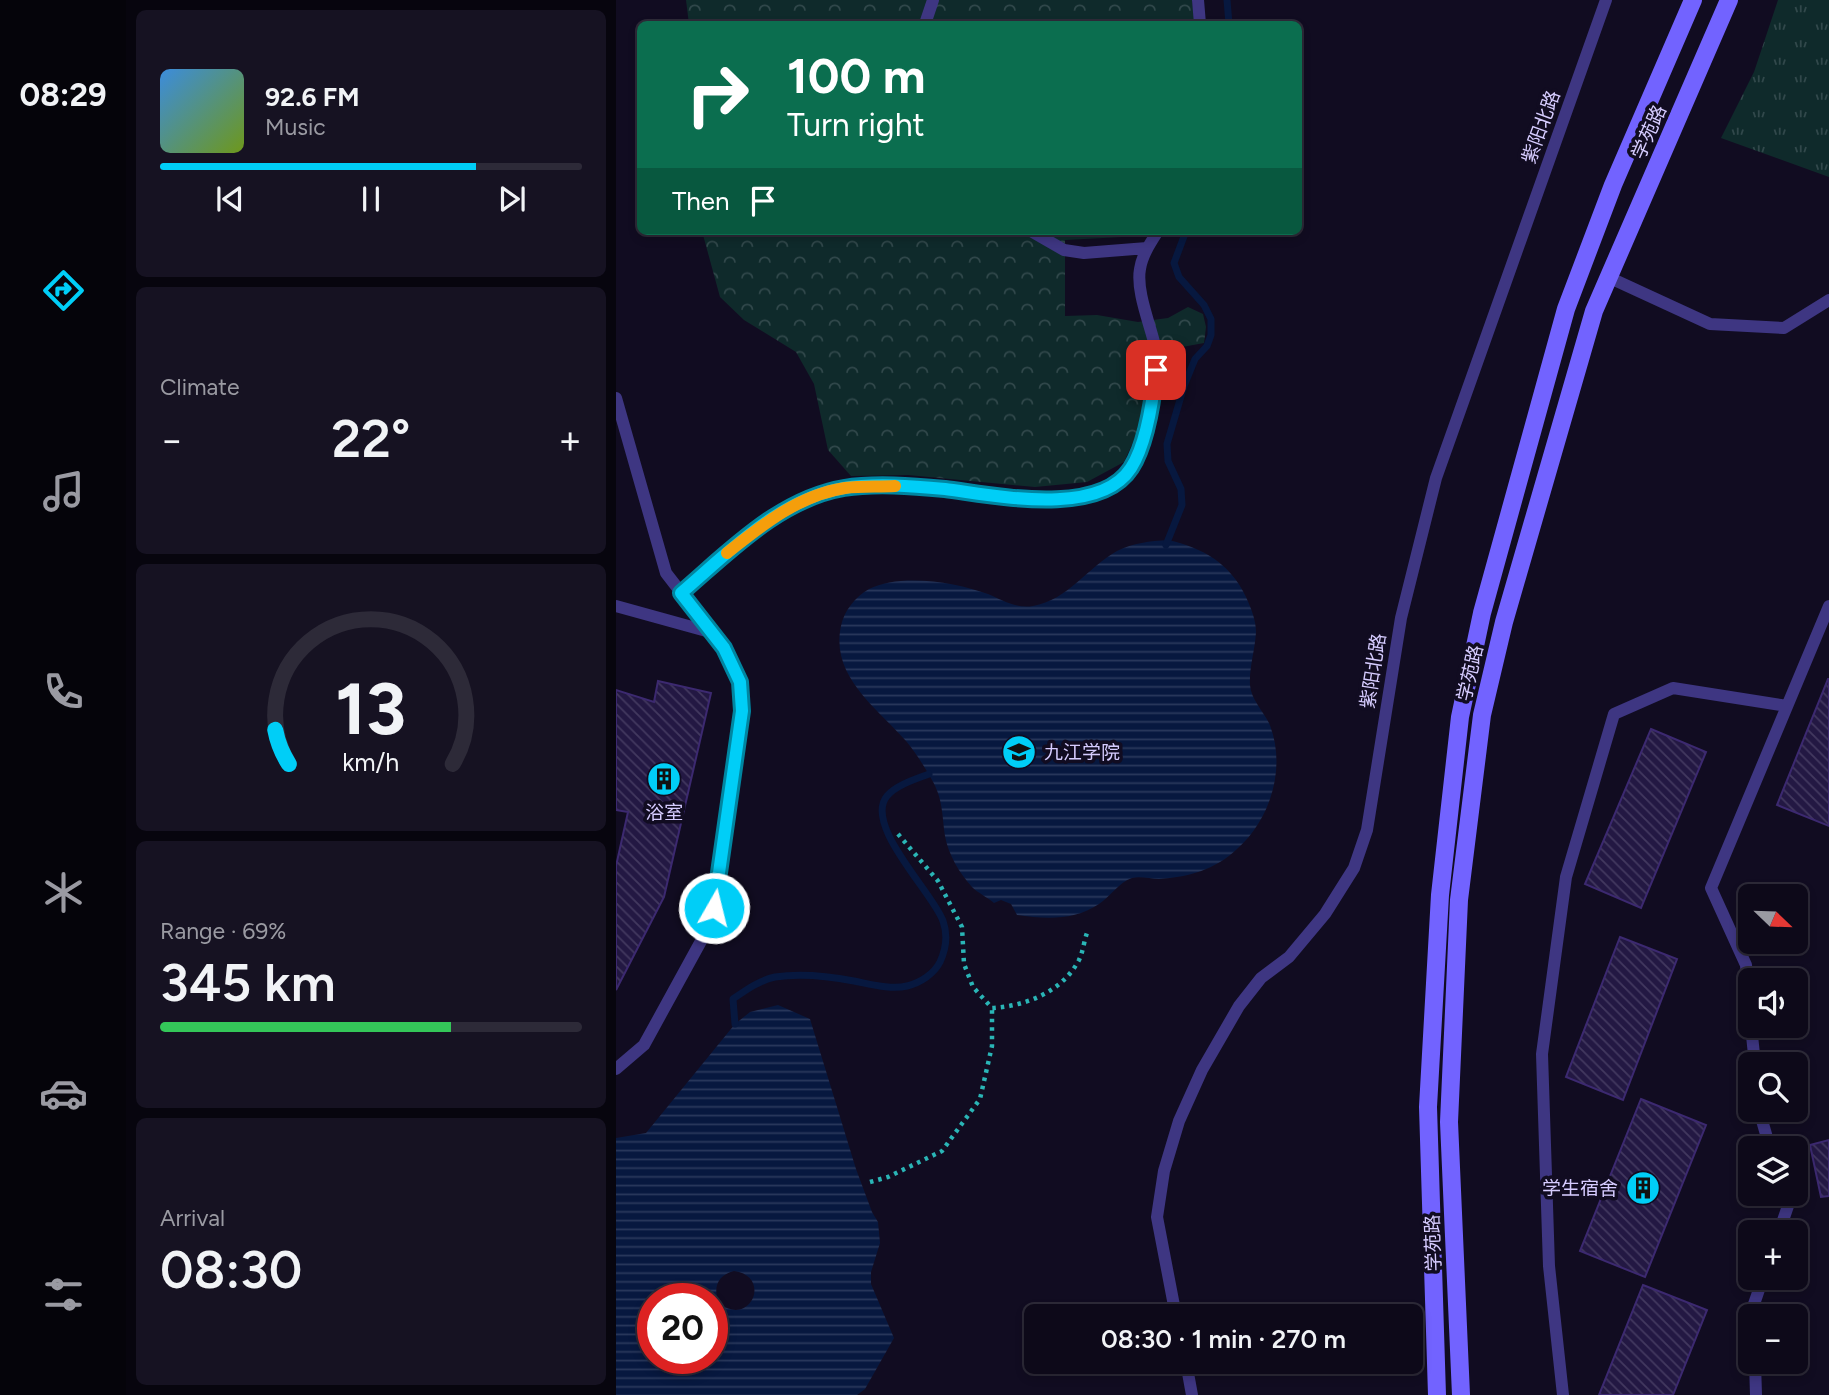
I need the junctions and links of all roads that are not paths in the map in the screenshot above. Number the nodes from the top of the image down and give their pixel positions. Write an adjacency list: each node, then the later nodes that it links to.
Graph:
1 (933, 0): 6 (lane)
2 (1198, 0): 7 (lane)
3 (1606, 0): 21 (lane, 紫阳北路)
4 (1693, 0): 25 (street, 学苑路)
5 (1729, 0): 11 (street, 学苑路)
6 (926, 21)
7 (1200, 21)
8 (1038, 235): 10 (lane)
9 (1155, 235): 10 (lane)
10 (1147, 248): 14 (lane)
11 (1608, 277): 12 (lane); 26 (street, 学苑路)
12 (1829, 300)
13 (616, 398): 14 (lane)
14 (681, 593): 17 (lane)
15 (616, 606): 17 (lane)
16 (1829, 606): 18 (lane)
17 (711, 632): 20 (lane)
18 (1787, 706): 19 (lane); 27 (lane)
19 (1746, 968)
20 (616, 1069)
21 (1174, 1304)
22 (1188, 1374): 24 (lane)
23 (1755, 1374): 28 (lane)
24 (1192, 1395)
25 (1437, 1395)
26 (1461, 1395)
27 (1563, 1395)
28 (1756, 1395)

